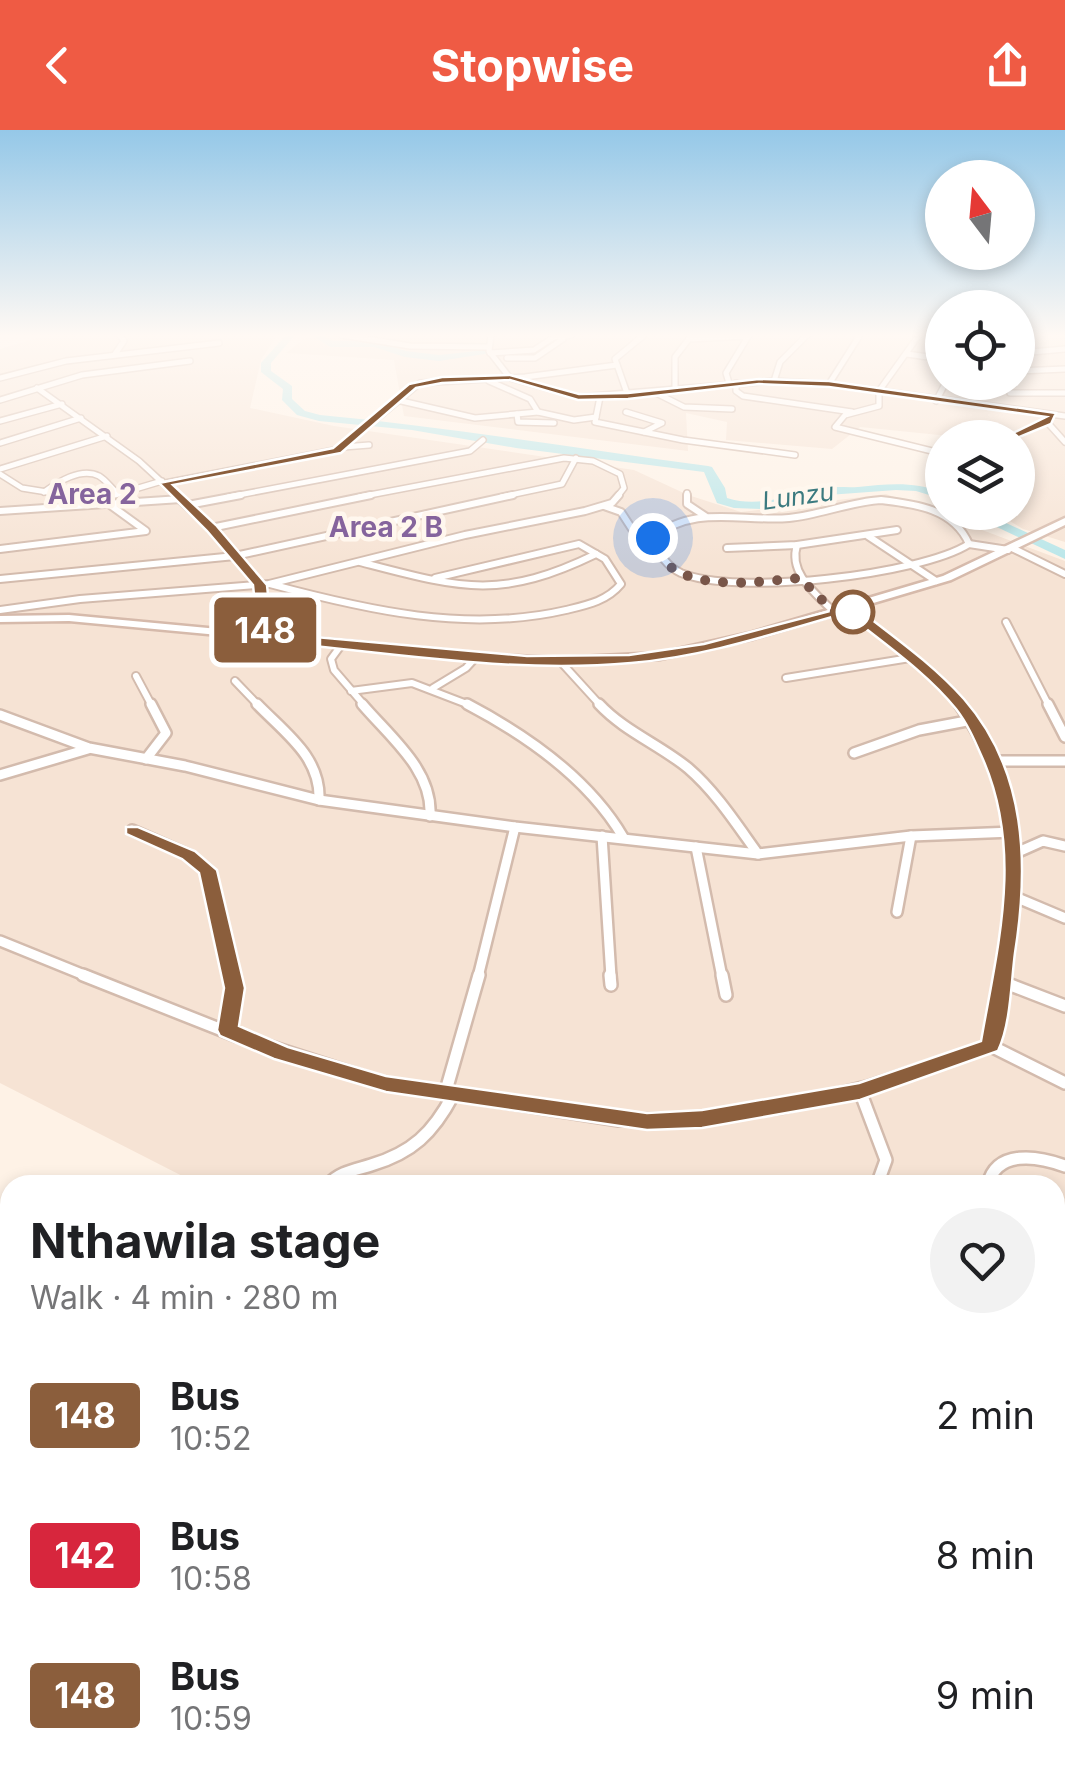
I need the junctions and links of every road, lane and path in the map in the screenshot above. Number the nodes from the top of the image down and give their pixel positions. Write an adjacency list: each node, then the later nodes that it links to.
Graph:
1 (32, 412): 16 (street)
2 (73, 412): 15 (street)
3 (383, 412): 28 (street)
4 (445, 412): 11 (street)
5 (536, 412): 11 (street)
6 (539, 412): 14 (street)
7 (597, 412): 14 (street)
8 (626, 412): 21 (street)
9 (852, 412): 29 (street)
10 (1029, 412): 12 (street)
11 (517, 414): 18 (street)
12 (1052, 415): 13 (street); 17 (street)
13 (1065, 416)
14 (596, 417): 21 (street)
15 (81, 418): 22 (street); 26 (street)
16 (0, 421)
17 (1047, 422): 19 (street); 20 (street)
18 (554, 423)
19 (1035, 427)
20 (1060, 432): 23 (street); 25 (street)
21 (643, 433): 30 (street)
22 (107, 436): 32 (street); 33 (street)
23 (1044, 436)
24 (483, 440): 37 (street)
25 (1065, 442)
26 (0, 443)
27 (370, 445): 28 (street)
28 (343, 448): 33 (street)
29 (925, 449)
30 (795, 456)
31 (576, 458): 39 (street); 43 (street); 53 (street)
32 (0, 472): 34 (street)
33 (163, 482): 35 (street); 37 (street)
34 (44, 492): 35 (street); 38 (street)
35 (117, 493): 38 (street)
36 (687, 493): 41 (street)
37 (185, 502): 38 (street); 43 (street)
38 (108, 503): 40 (street); 50 (street)
39 (603, 506): 45 (street); 54 (street)
40 (0, 511)
41 (706, 517): 47 (street); 59 (street)
42 (1065, 521): 49 (main road)
43 (211, 528): 53 (street)
44 (897, 530): 46 (street)
45 (634, 532)
46 (868, 536): 48 (street); 55 (street)
47 (969, 544): 49 (street); 55 (street)
48 (798, 545): 51 (street); 59 (street)
49 (1013, 547): 56 (street); 60 (main road)
50 (0, 548)
51 (727, 548)
52 (596, 554): 58 (street); 58 (street); 61 (street)
53 (236, 556): 57 (street); 61 (street)
54 (357, 561): 58 (street); 61 (street)
55 (912, 565): 59 (street); 60 (street)
56 (1065, 574)
57 (0, 578)
58 (436, 578)
59 (800, 578): 64 (street)
60 (936, 581): 62 (main road)
61 (264, 584): 63 (street); 67 (street)
62 (848, 608): 64 (main road); 70 (street)
63 (0, 610)
64 (834, 612): 71 (main road)
65 (0, 619): 67 (main road)
66 (1006, 622): 79 (street)
67 (265, 636): 68 (main road)
68 (342, 644): 69 (main road); 76 (street)
69 (476, 656): 71 (main road); 75 (street)
70 (910, 658): 73 (street); 78 (street)
71 (560, 661): 97 (street)
72 (136, 676): 82 (street)
73 (786, 678)
74 (235, 681): 86 (street)
75 (434, 688): 76 (street); 93 (street)
76 (351, 690): 87 (street)
77 (0, 715): 80 (street)
78 (972, 720): 81 (street); 83 (street)
79 (1065, 737)
80 (89, 748): 82 (street); 85 (street)
81 (854, 753)
82 (146, 758): 86 (street)
83 (994, 761): 84 (street); 90 (street)
84 (1065, 761)
85 (0, 774)
86 (319, 800): 87 (street)
87 (430, 816): 88 (street)
88 (515, 827): 91 (street); 110 (street)
89 (132, 830): 106 (street)
90 (1013, 832): 92 (street); 96 (street)
91 (602, 836): 93 (street); 103 (street)
92 (911, 836): 97 (street); 99 (street)
93 (623, 837): 95 (street)
94 (1065, 846): 96 (street)
95 (696, 847): 97 (street); 104 (street)
96 (1016, 853): 98 (street)
97 (758, 854)
98 (1015, 897): 100 (street); 102 (street)
99 (897, 912)
100 (1065, 918)
101 (0, 941): 106 (street)
102 (1003, 982): 105 (street); 107 (street)
103 (611, 985)
104 (726, 995)
105 (1065, 1006)
106 (228, 1030): 110 (street)
107 (990, 1046): 108 (street); 109 (street)
108 (1065, 1083)
109 (860, 1092): 110 (street); 113 (street)
110 (449, 1095): 112 (street)
111 (1065, 1166): 114 (street)
112 (340, 1175)
113 (881, 1175)
114 (988, 1175)

